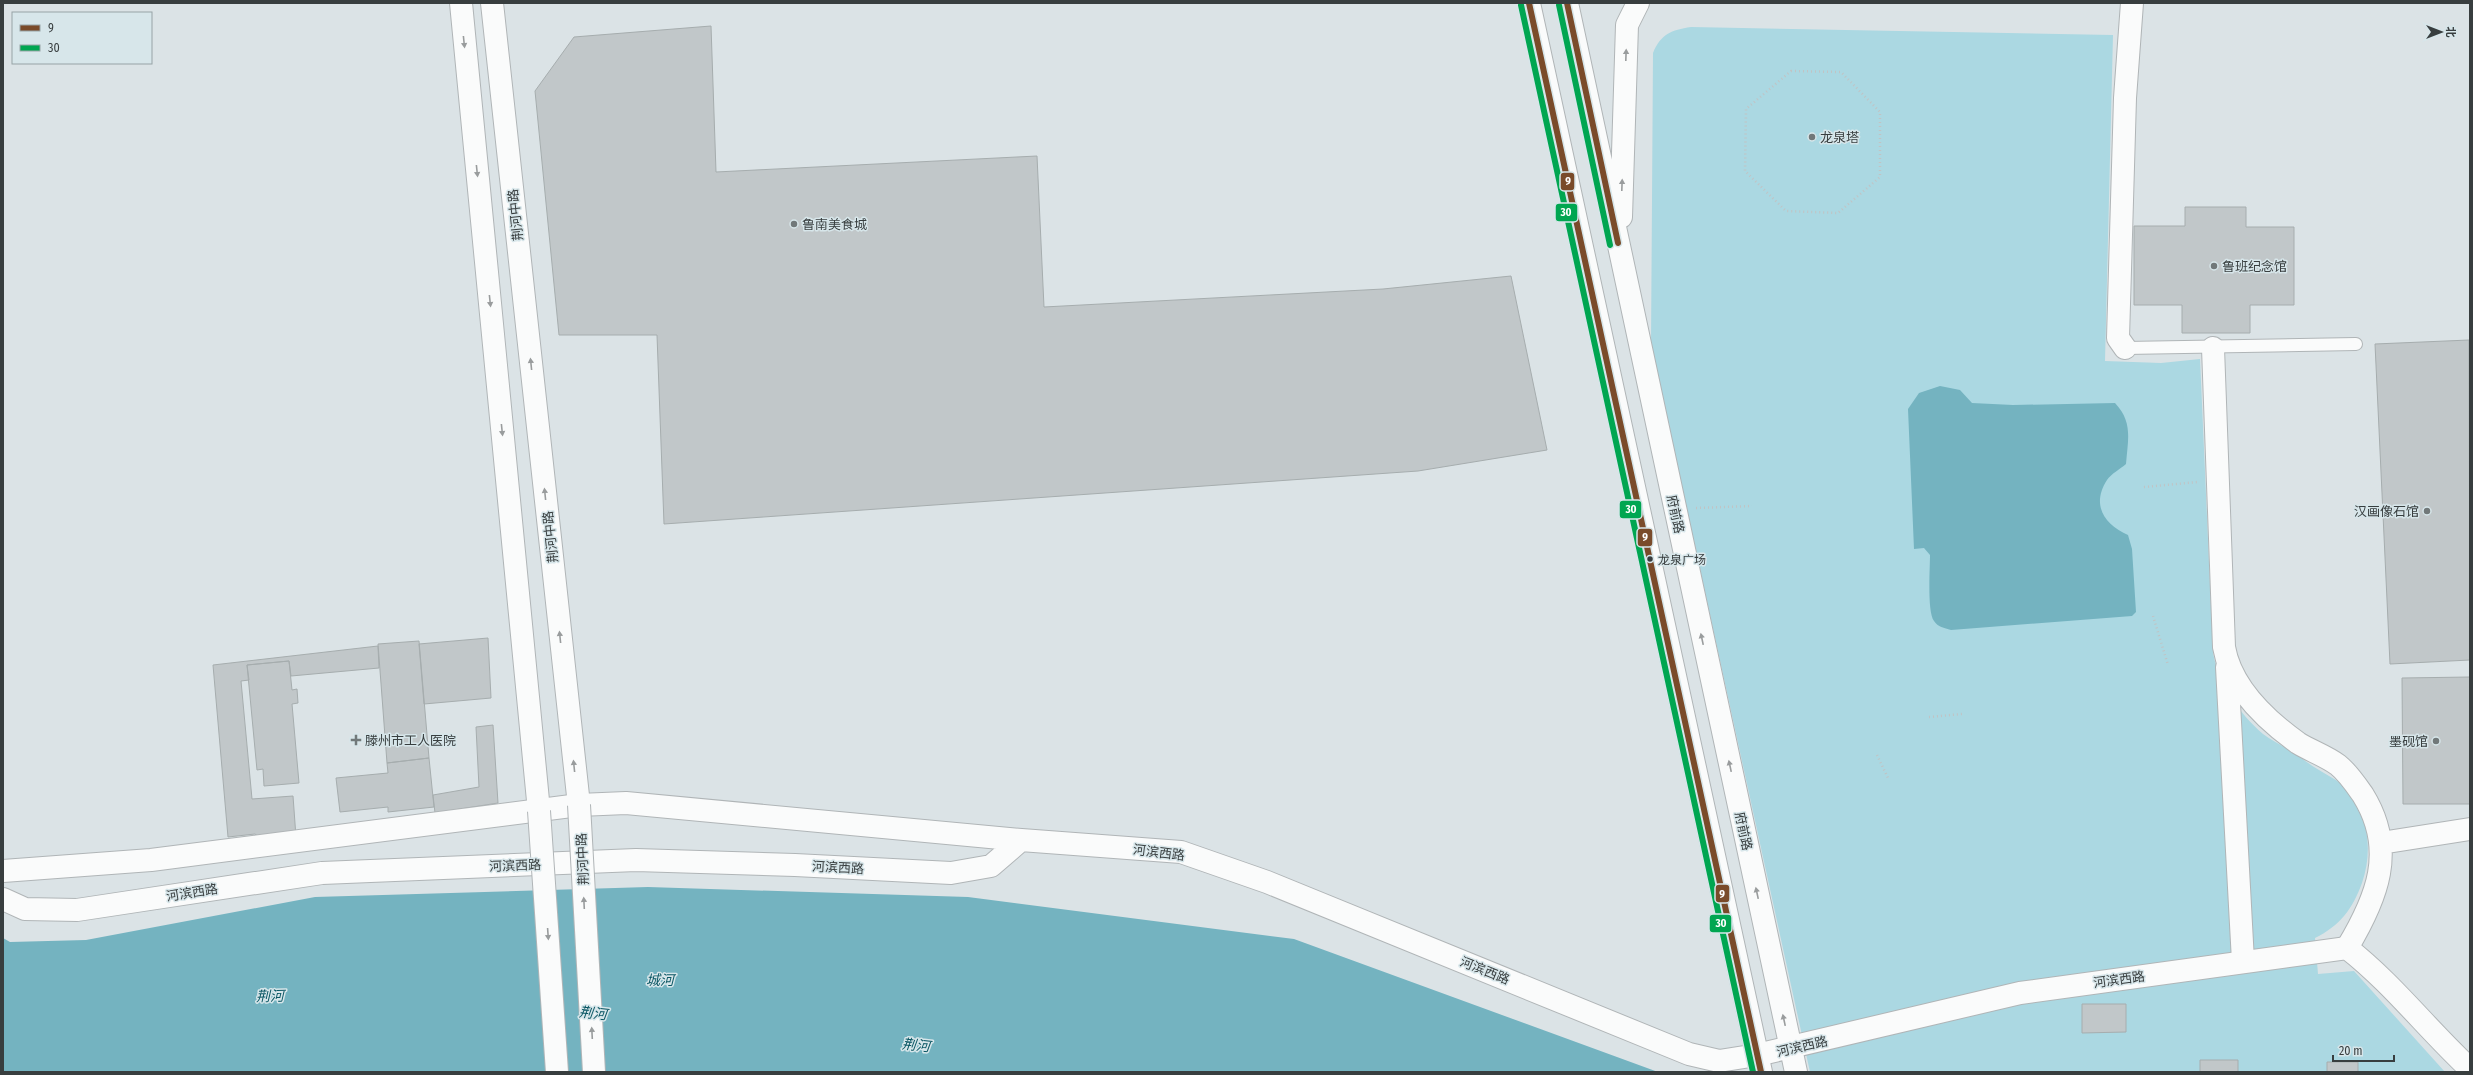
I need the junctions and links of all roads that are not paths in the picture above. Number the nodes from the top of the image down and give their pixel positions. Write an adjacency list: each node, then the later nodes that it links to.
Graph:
1 (461, 3): 13 (street, one-way to 13)
2 (492, 3): 12 (street, 荆河中路, one-way to 2)
3 (1529, 3): 22 (street)
4 (1567, 3): 7 (street, 府前路)
5 (1638, 3): 7 (street, one-way to 5)
6 (2132, 3): 9 (street)
7 (1620, 252): 21 (street, 府前路, one-way to 7)
8 (2356, 344): 10 (lane)
9 (2125, 348): 10 (lane)
10 (2213, 348): 11 (street)
11 (2226, 661): 16 (street); 20 (street)
12 (578, 805): 13 (street, 河滨西路); 15 (street, 河滨西路); 25 (street, 荆河中路, one-way to 12, bridge)
13 (539, 811): 17 (street, 河滨西路); 24 (street, one-way to 24, bridge)
14 (2470, 829): 16 (street)
15 (1021, 840): 18 (street, 河滨西路); 22 (street, 河滨西路)
16 (2381, 842): 19 (street)
17 (3, 871)
18 (3, 899)
19 (2347, 948): 20 (street, 河滨西路); 23 (street)
20 (2243, 961): 21 (street, 河滨西路)
21 (1791, 1049): 22 (street, 河滨西路); 26 (street, 府前路)
22 (1759, 1064)
23 (2470, 1069)
24 (557, 1072)
25 (594, 1072)
26 (1796, 1072)

